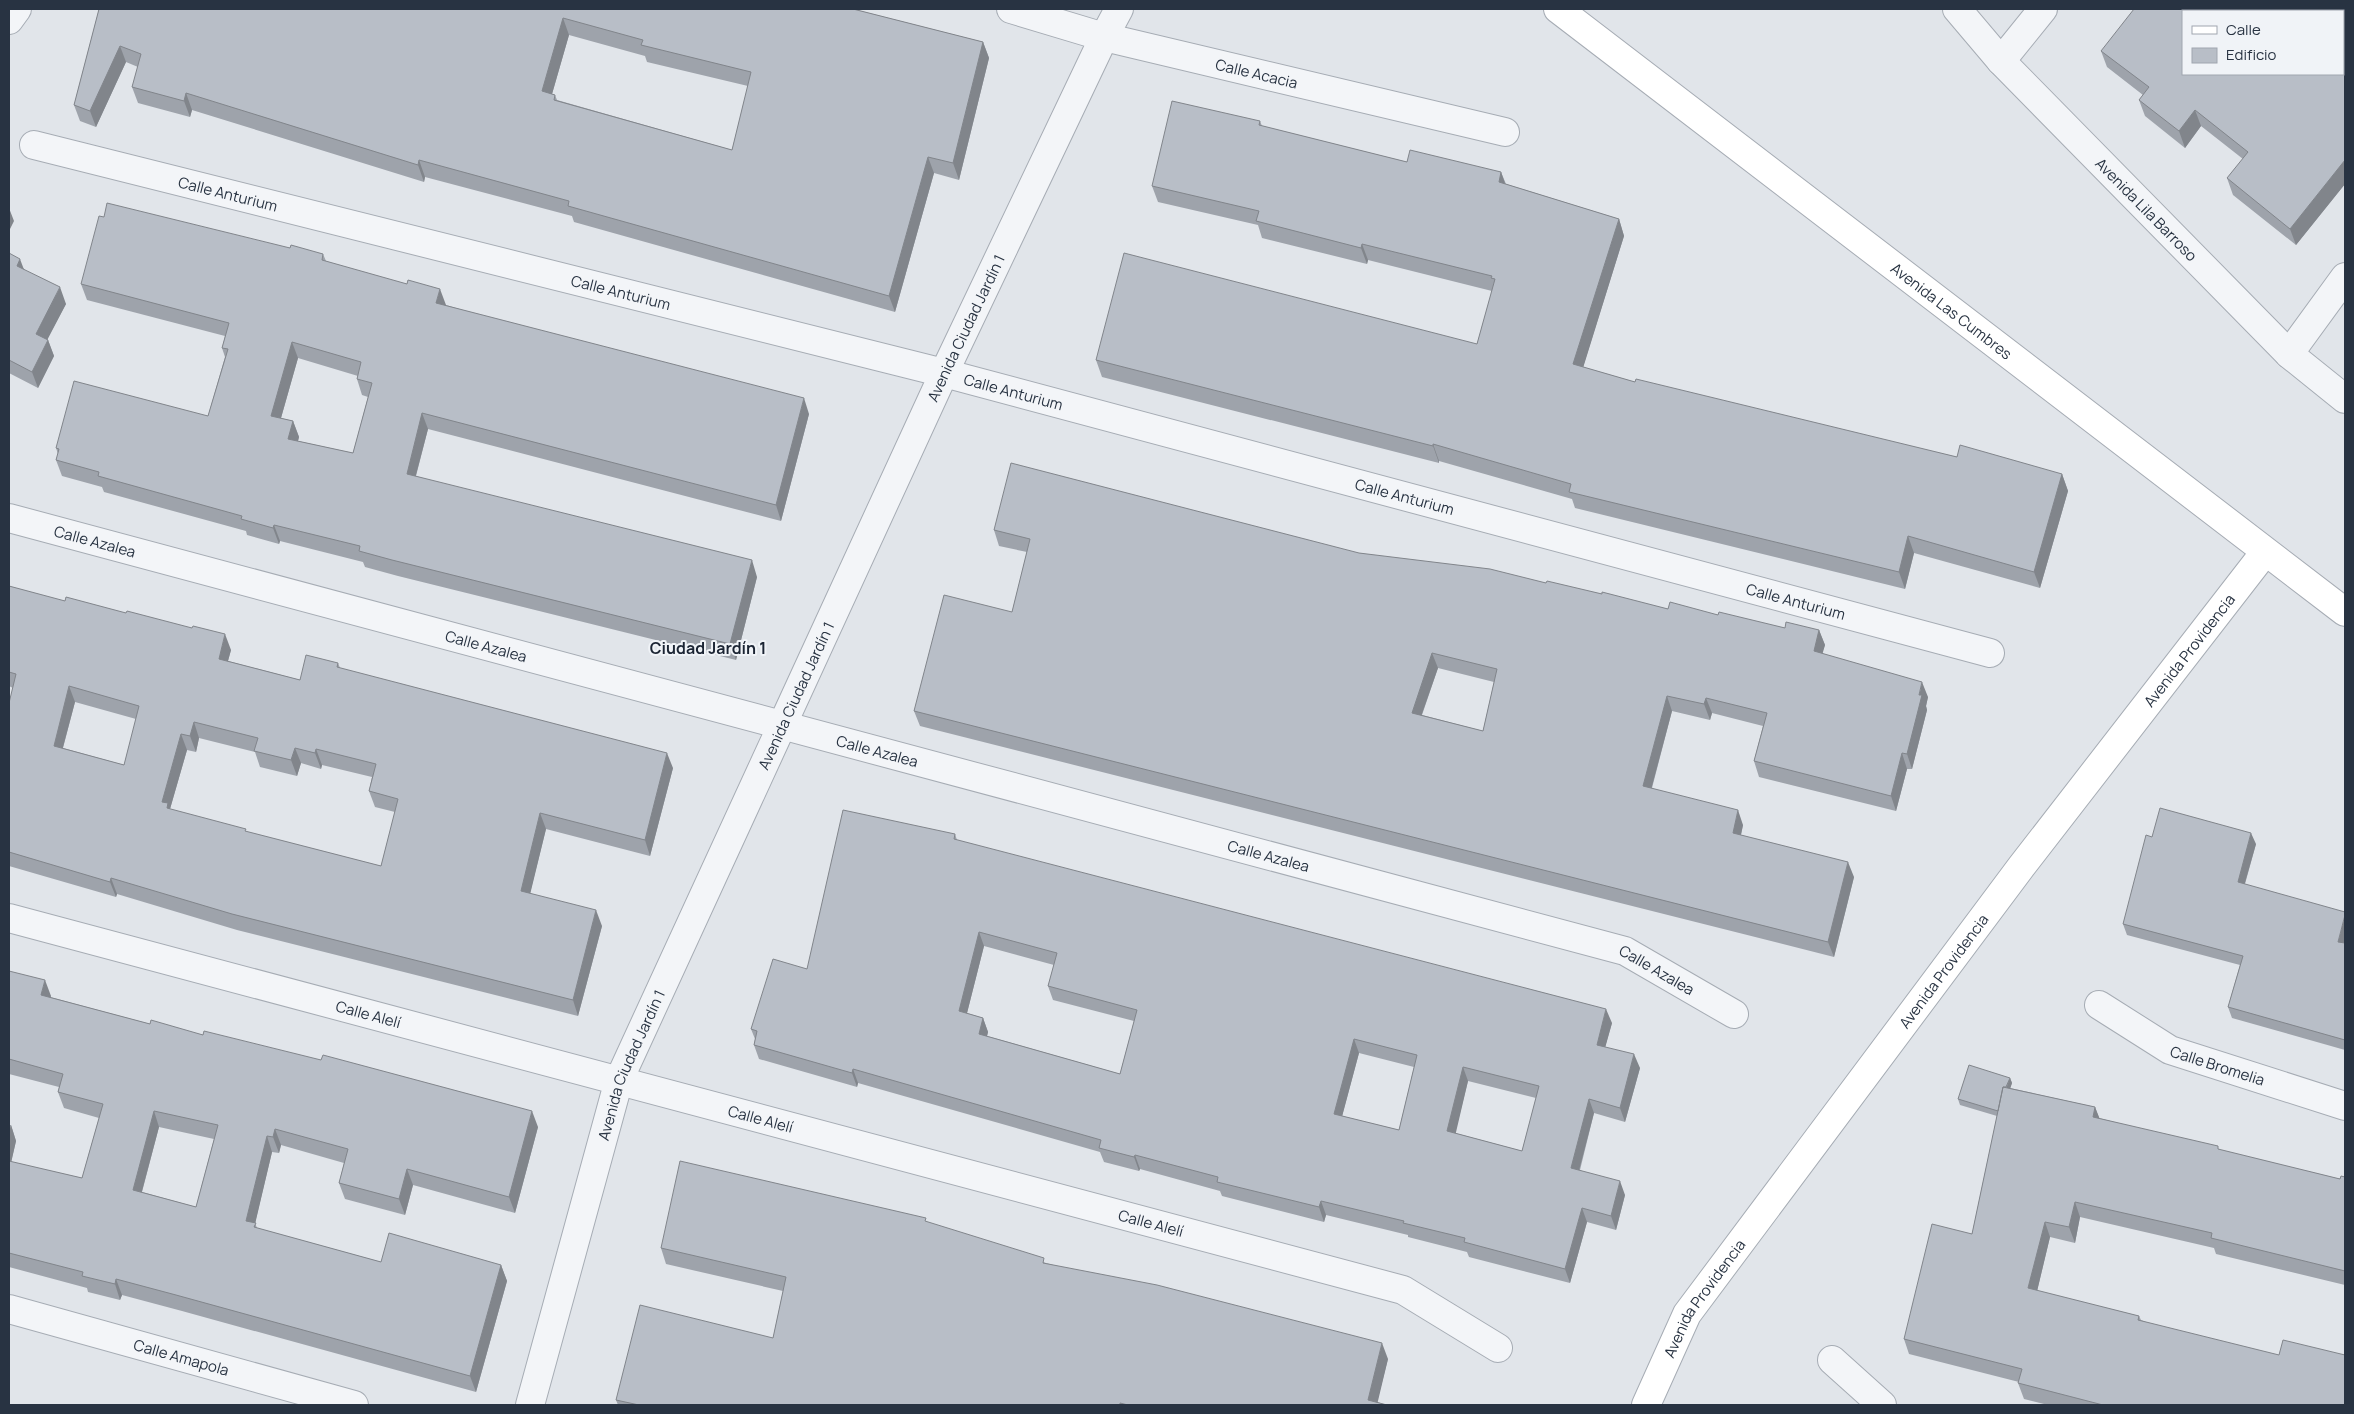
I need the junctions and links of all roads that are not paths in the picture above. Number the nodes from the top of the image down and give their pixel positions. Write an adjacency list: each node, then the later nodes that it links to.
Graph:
1 (16, 9): 7 (street)
2 (1011, 9): 8 (street, Calle Acacia)
3 (1119, 9): 8 (street, Avenida Ciudad Jardín 1)
4 (1558, 9): 17 (street, Avenida Las Cumbres)
5 (1957, 9): 9 (street, Avenida Lila Barroso)
6 (2043, 9): 9 (street)
7 (9, 20)
8 (1104, 37): 10 (street, Calle Acacia); 14 (street, Avenida Ciudad Jardín 1)
9 (2001, 61): 13 (street, Avenida Lila Barroso)
10 (1505, 132)
11 (34, 145): 14 (street, Calle Anturium)
12 (2345, 277): 13 (street)
13 (2288, 354): 15 (street, Avenida Lila Barroso)
14 (944, 373): 19 (street, Calle Anturium); 20 (street, Avenida Ciudad Jardín 1)
15 (2345, 399)
16 (9, 518): 20 (street, Calle Azalea)
17 (2265, 552): 18 (street, Avenida Las Cumbres); 31 (street, Avenida Providencia)
18 (2345, 612)
19 (1990, 652)
20 (781, 726): 23 (street, Calle Azalea); 24 (street, Avenida Ciudad Jardín 1)
21 (9, 918): 24 (street, Calle Alelí)
22 (2099, 1005): 25 (street, Calle Bromelia)
23 (1734, 1014)
24 (619, 1080): 27 (street, Calle Alelí); 30 (street, Avenida Ciudad Jardín 1)
25 (2345, 1106)
26 (9, 1309): 29 (street, Calle Amapola)
27 (1498, 1348)
28 (1832, 1360): 32 (street)
29 (354, 1405)
30 (530, 1405)
31 (1646, 1405)
32 (1882, 1405)

